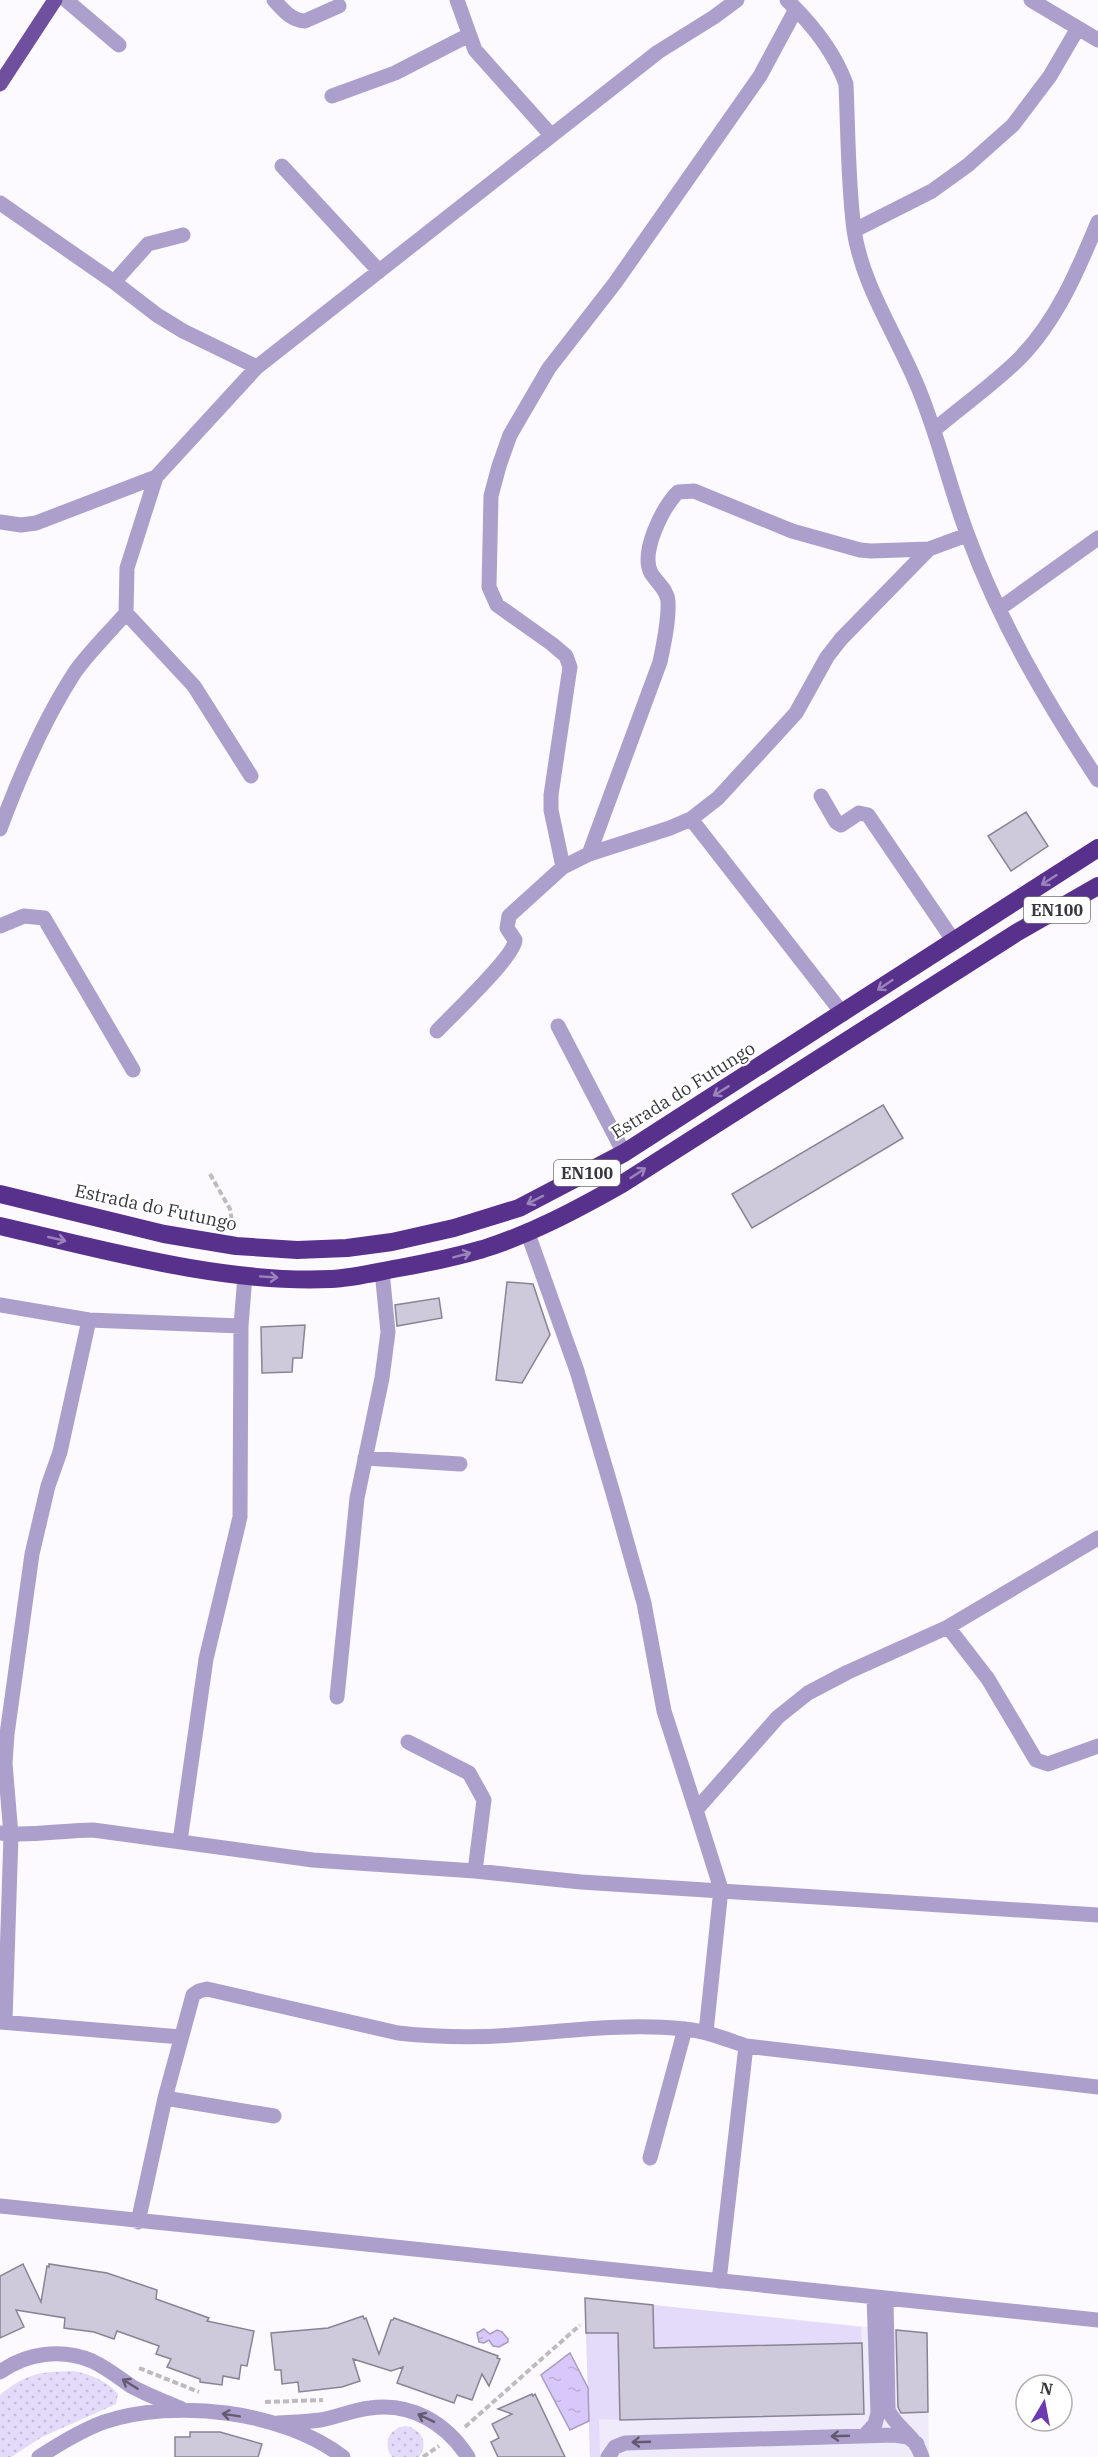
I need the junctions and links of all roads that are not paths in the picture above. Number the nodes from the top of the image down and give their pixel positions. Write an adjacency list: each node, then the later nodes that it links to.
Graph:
1 (55, 0): 13 (main road)
2 (66, 0): 12 (street)
3 (274, 0): 8 (street)
4 (457, 0): 10 (street)
5 (737, 0): 15 (street)
6 (1031, 0): 9 (street)
7 (792, 4): 19 (street); 39 (street)
8 (339, 6)
9 (1078, 28): 11 (street); 19 (street)
10 (469, 35): 14 (street); 15 (street)
11 (1098, 40)
12 (119, 45)
13 (0, 84)
14 (332, 96)
15 (551, 135): 21 (street)
16 (282, 166): 21 (street)
17 (0, 203): 22 (street)
18 (1098, 222): 24 (street)
19 (855, 230): 24 (street)
20 (183, 235): 22 (street)
21 (379, 271): 23 (street)
22 (114, 282): 23 (street)
23 (257, 367): 25 (street)
24 (934, 430): 27 (street)
25 (156, 477): 26 (street); 31 (street)
26 (0, 522)
27 (968, 535): 29 (street); 30 (street)
28 (1098, 538): 30 (street)
29 (930, 549): 35 (street); 38 (street)
30 (999, 609): 33 (street)
31 (126, 613): 32 (street); 36 (street)
32 (251, 776)
33 (1098, 780)
34 (821, 796): 42 (street)
35 (691, 819): 38 (street); 43 (street)
36 (0, 829)
37 (1098, 848): 42 (highway, Estrada do Futungo / EN100, one-way to 42)
38 (589, 854): 39 (street)
39 (563, 867): 45 (street)
40 (1098, 886): 50 (highway, EN100, one-way to 40)
41 (0, 926): 46 (street)
42 (953, 940): 43 (highway, Estrada do Futungo / EN100, one-way to 43)
43 (843, 1014): 47 (highway, Estrada do Futungo / EN100, one-way to 47)
44 (558, 1026): 47 (street)
45 (437, 1031)
46 (133, 1070)
47 (624, 1153): 48 (highway, Estrada do Futungo / EN100, one-way to 48)
48 (0, 1194)
49 (0, 1226): 52 (highway, EN100, one-way to 52)
50 (527, 1231): 51 (highway, EN100, one-way to 50); 63 (street)
51 (382, 1271): 52 (highway, EN100, one-way to 51); 56 (street)
52 (245, 1275): 55 (street)
53 (0, 1305): 54 (street)
54 (89, 1320): 55 (street); 64 (street)
55 (241, 1326): 65 (street)
56 (365, 1458): 57 (street); 60 (street)
57 (460, 1464)
58 (1098, 1538): 59 (street)
59 (948, 1627): 62 (street); 63 (street)
60 (337, 1697)
61 (408, 1742): 66 (street)
62 (1098, 1746)
63 (696, 1810): 67 (street)
64 (6, 1834): 65 (street); 69 (street)
65 (180, 1841): 66 (street)
66 (475, 1870): 67 (street)
67 (721, 1889): 68 (street); 71 (street)
68 (1098, 1916)
69 (3, 2022): 72 (street)
70 (685, 2029): 71 (street); 72 (street); 77 (street)
71 (706, 2032): 73 (street)
72 (181, 2037): 75 (street)
73 (746, 2046): 74 (street); 80 (street)
74 (1098, 2087)
75 (165, 2098): 76 (street); 79 (street)
76 (274, 2116)
77 (650, 2157)
78 (0, 2206): 79 (street)
79 (138, 2222): 80 (street)
80 (719, 2281): 81 (street)
81 (880, 2297): 82 (street); 86 (street); 87 (street)
82 (1098, 2320)
83 (0, 2372): 84 (street, one-way to 83)
84 (182, 2409): 85 (street, one-way to 84); 88 (street)
85 (269, 2423): 89 (street); 90 (street, one-way to 85)
86 (865, 2436): 87 (street); 91 (street, one-way to 91)
87 (919, 2450)
88 (39, 2457)
89 (343, 2457)
90 (468, 2457)
91 (608, 2457)

